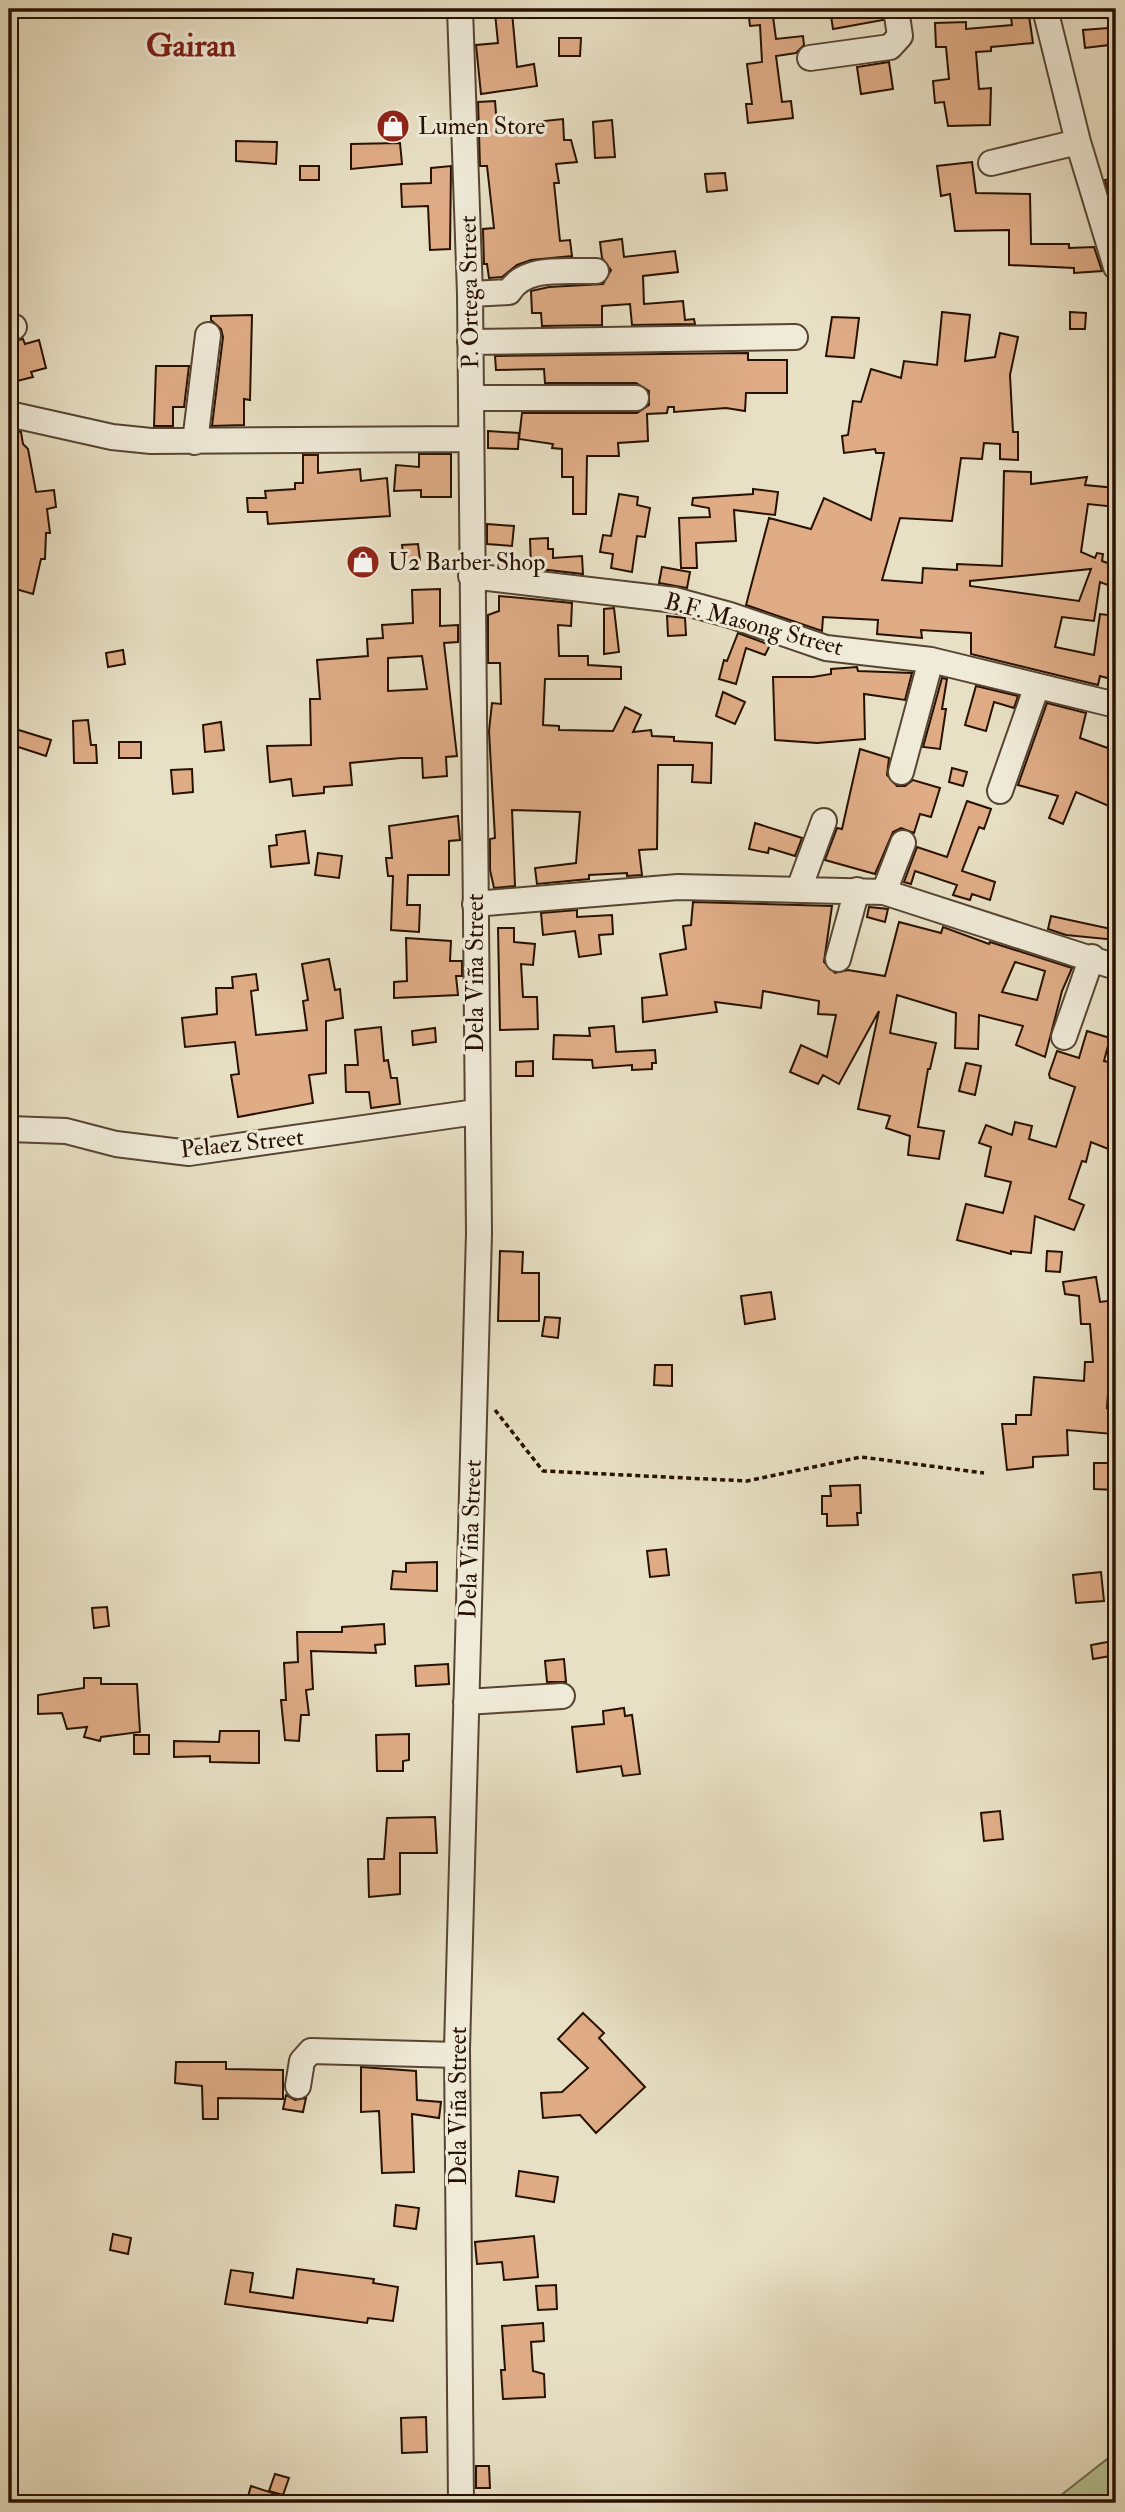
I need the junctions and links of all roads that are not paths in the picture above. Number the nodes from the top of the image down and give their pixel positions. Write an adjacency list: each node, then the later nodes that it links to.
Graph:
1 (460, 9): 9 (street, P. Ortega Street)
2 (896, 9): 4 (street)
3 (1045, 9): 5 (street)
4 (810, 58)
5 (1078, 142): 6 (street); 7 (street)
6 (991, 163)
7 (1116, 267)
8 (596, 271): 9 (street)
9 (470, 294): 12 (street, P. Ortega Street)
10 (208, 335): 17 (street)
11 (795, 337): 12 (street)
12 (470, 342): 13 (street, P. Ortega Street)
13 (471, 398): 14 (street); 16 (street, P. Ortega Street)
14 (636, 398)
15 (9, 414): 17 (street)
16 (471, 439): 17 (street); 18 (street, P. Ortega Street)
17 (195, 442)
18 (471, 576): 19 (street, B.F. Masong Street); 29 (street, Dela Viña Street)
19 (931, 660): 20 (street, B.F. Masong Street); 22 (street)
20 (1037, 686): 21 (street, B.F. Masong Street); 23 (street)
21 (1116, 705)
22 (901, 772)
23 (1000, 791)
24 (824, 821): 26 (street)
25 (903, 843): 28 (street)
26 (799, 889): 27 (street); 29 (street)
27 (858, 890): 28 (street); 31 (street)
28 (884, 892): 30 (street)
29 (475, 904): 34 (street, Dela Viña Street)
30 (1092, 957): 32 (street); 33 (street)
31 (838, 959)
32 (1116, 967)
33 (1064, 1037)
34 (476, 1112): 35 (street, Pelaez Street); 37 (street, Dela Viña Street)
35 (9, 1129)
36 (562, 1696): 37 (street)
37 (466, 1702): 38 (street, Dela Viña Street)
38 (457, 2054): 39 (street); 40 (street, Dela Viña Street)
39 (298, 2086)
40 (461, 2503)

